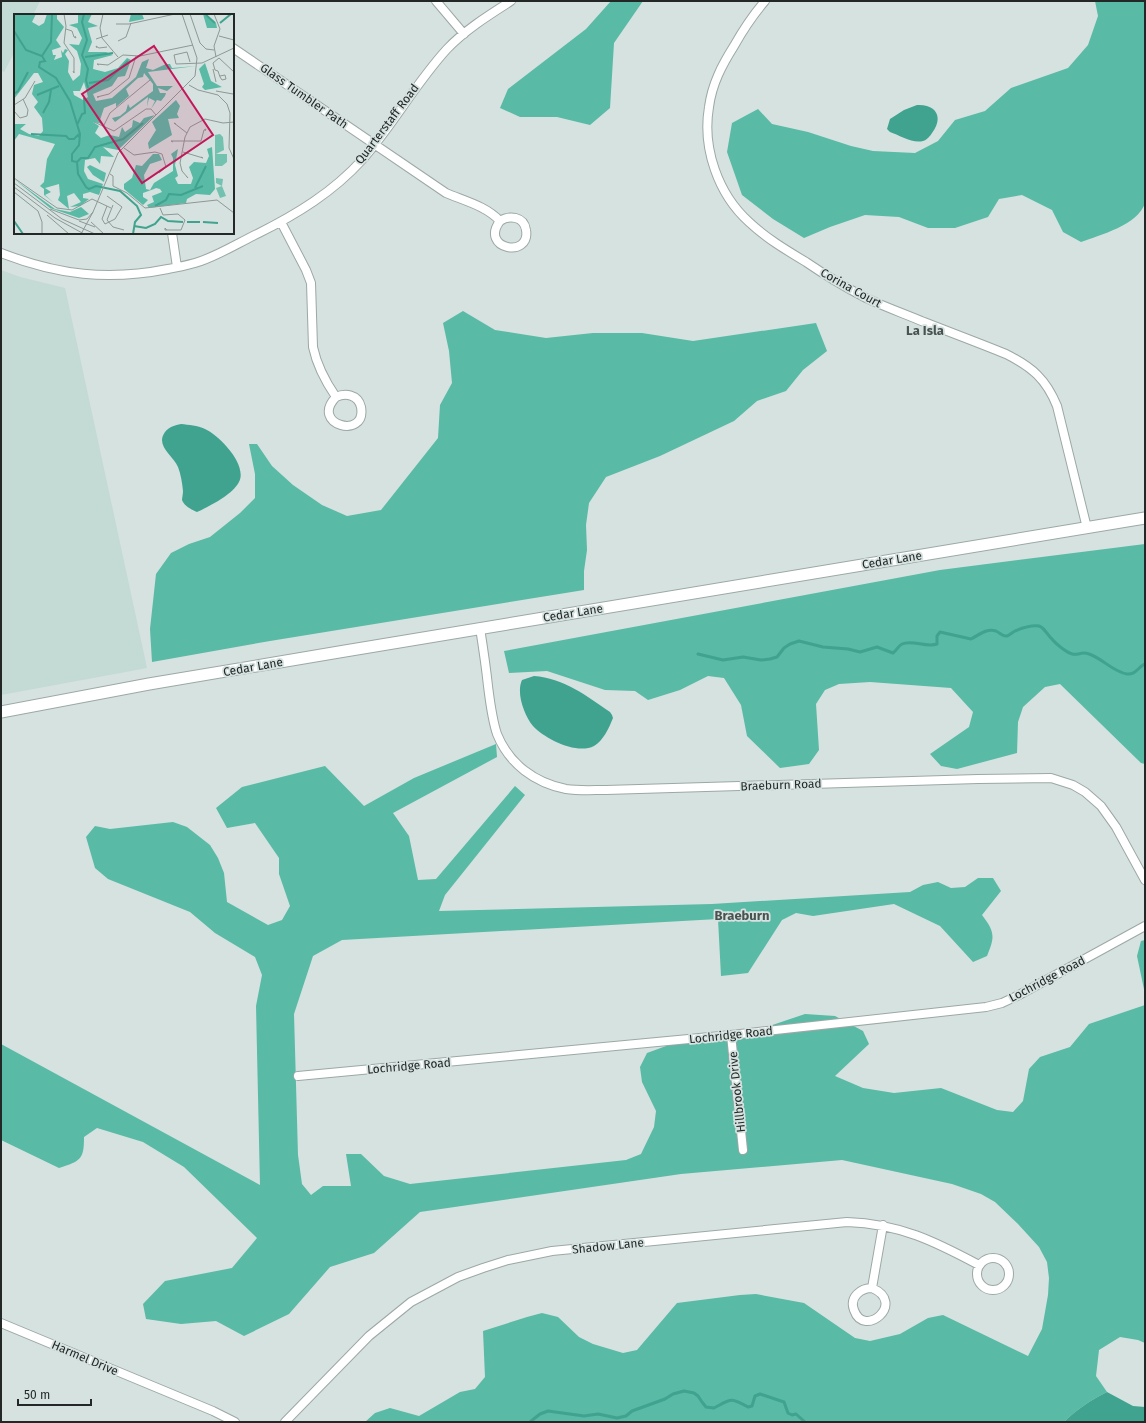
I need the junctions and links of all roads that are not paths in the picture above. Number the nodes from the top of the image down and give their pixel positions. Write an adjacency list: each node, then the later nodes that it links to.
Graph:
1 (436, 1): 4 (street)
2 (511, 1): 4 (street, Quarterstaff Road)
3 (765, 1): 14 (street, Corina Court)
4 (464, 34): 6 (street, Quarterstaff Road)
5 (234, 49): 6 (street, Glass Tumbler Path)
6 (374, 145): 7 (street, Glass Tumbler Path); 8 (street, Quarterstaff Road)
7 (500, 221)
8 (280, 222): 11 (street, Quarterstaff Road); 12 (street)
9 (172, 234): 11 (street)
10 (1, 253): 11 (street, Quarterstaff Road)
11 (177, 267)
12 (336, 397): 12 (street)
13 (1145, 518): 14 (main road, Cedar Lane)
14 (1087, 528): 15 (main road, Cedar Lane)
15 (480, 628): 16 (main road, Cedar Lane); 17 (street, Braeburn Road)
16 (1, 712)
17 (1145, 880)
18 (1145, 926): 19 (street, Lochridge Road)
19 (731, 1035): 20 (street, Lochridge Road); 21 (street, Hillbrook Drive)
20 (298, 1076)
21 (743, 1150)
22 (883, 1226): 23 (street, Shadow Lane); 24 (street); 27 (street, Shadow Lane)
23 (979, 1265)
24 (872, 1288): 24 (street)
25 (1, 1323): 26 (street, Harmel Drive)
26 (234, 1422)
27 (285, 1422)

